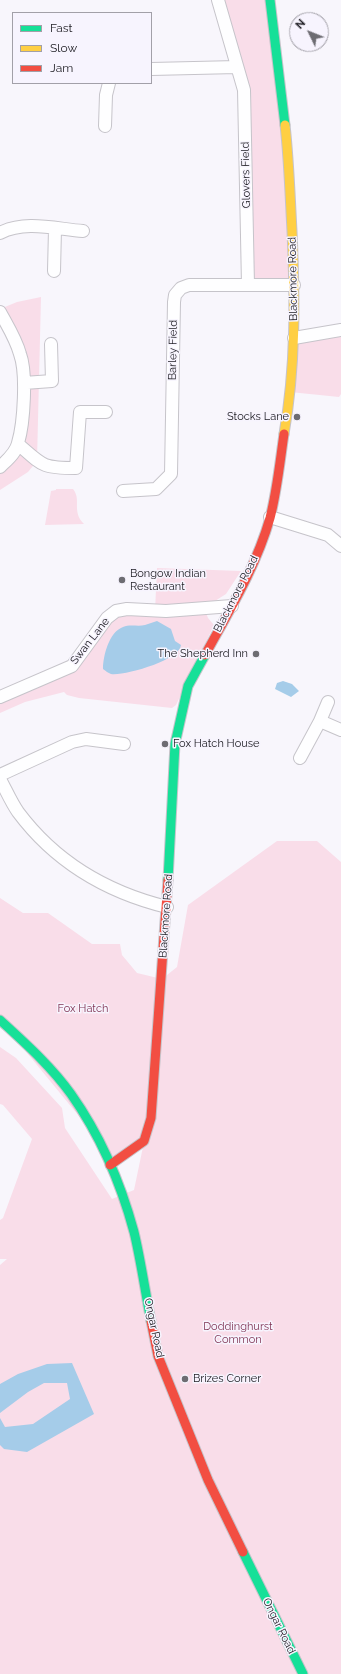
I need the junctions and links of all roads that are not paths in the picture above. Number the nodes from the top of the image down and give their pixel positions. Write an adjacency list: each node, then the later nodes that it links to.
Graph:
1 (218, 0): 3 (street, Glovers Field)
2 (270, 0): 12 (street, Blackmore Road)
3 (237, 67): 4 (street); 11 (street, Glovers Field)
4 (152, 69)
5 (109, 84): 6 (street)
6 (105, 126)
7 (55, 229): 8 (street); 9 (street); 10 (street)
8 (83, 231)
9 (0, 233)
10 (54, 271)
11 (248, 284): 12 (street, Barley Field); 21 (street, Barley Field)
12 (294, 285): 15 (street, Blackmore Road)
13 (0, 312): 17 (street)
14 (341, 330): 15 (street)
15 (294, 338): 22 (street, Blackmore Road)
16 (51, 344): 17 (street)
17 (24, 383): 19 (street)
18 (106, 412): 19 (street)
19 (18, 444): 20 (street)
20 (0, 467)
21 (123, 491)
22 (270, 517): 23 (street); 24 (street, Blackmore Road)
23 (341, 546)
24 (232, 606): 25 (street, Swan Lane); 33 (street, Blackmore Road)
25 (0, 697)
26 (328, 702): 27 (street)
27 (320, 721): 28 (street); 30 (street)
28 (341, 730)
29 (124, 744): 31 (street)
30 (300, 758)
31 (0, 775)
32 (0, 780): 33 (street)
33 (167, 906): 35 (street, Blackmore Road)
34 (0, 1020): 35 (street, Ongar Road)
35 (110, 1165): 36 (street, Ongar Road)
36 (303, 1674)

